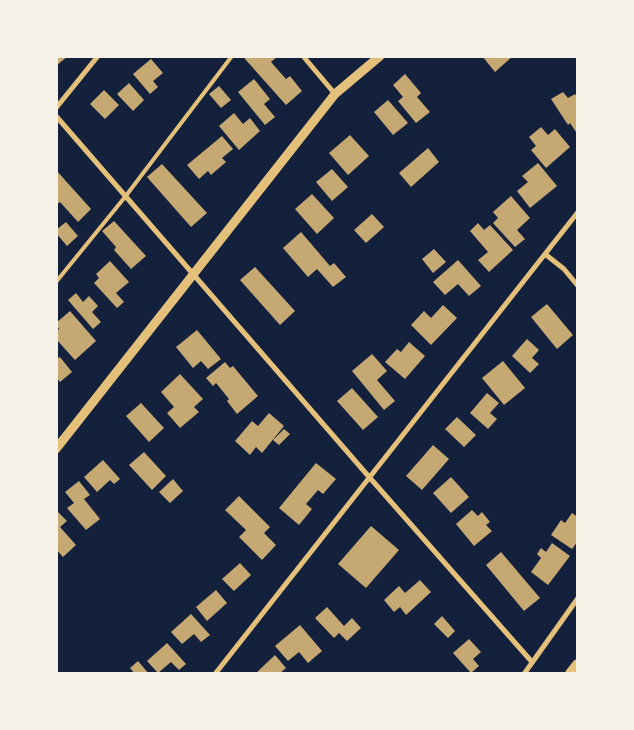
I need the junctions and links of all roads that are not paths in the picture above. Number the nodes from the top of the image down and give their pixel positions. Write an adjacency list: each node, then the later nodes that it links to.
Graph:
1 (98, 56): 6 (street)
2 (232, 56): 8 (lane)
3 (303, 56): 5 (street)
4 (380, 56): 5 (street)
5 (335, 94): 11 (street)
6 (56, 108)
7 (56, 116): 8 (street)
8 (125, 197): 11 (street); 12 (lane)
9 (578, 212): 10 (street)
10 (545, 254): 13 (street); 15 (street)
11 (193, 275): 14 (street); 15 (street)
12 (56, 282)
13 (578, 286)
14 (56, 449)
15 (370, 478): 17 (street); 19 (street)
16 (578, 598): 17 (street)
17 (532, 662): 20 (street)
18 (578, 665): 21 (main road)
19 (215, 674)
20 (524, 674)
21 (571, 674)

